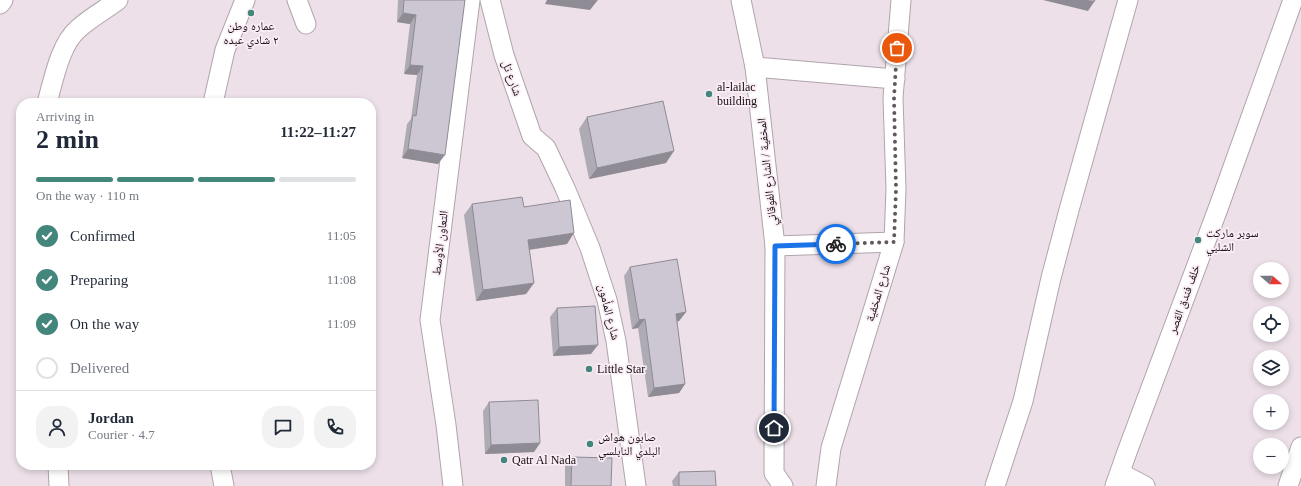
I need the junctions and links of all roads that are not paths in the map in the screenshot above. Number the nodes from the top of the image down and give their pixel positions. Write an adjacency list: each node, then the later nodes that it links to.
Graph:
1 (3, 0): 11 (street)
2 (118, 0): 15 (street)
3 (245, 0): 16 (street)
4 (297, 0): 12 (street)
5 (470, 0): 26 (street, التعاون الأوسط)
6 (490, 0): 17 (street, شارع تل)
7 (741, 0): 13 (street, المخفية / الشارع الفوقاني)
8 (901, 0): 14 (street, شارع المخفية)
9 (1128, 0): 30 (street)
10 (1293, 0): 23 (street, خلف فندق القصر)
11 (0, 4)
12 (306, 24)
13 (755, 66): 14 (street); 19 (street, المخفية / الشارع الفوقاني)
14 (895, 79): 18 (street, شارع المخفية)
15 (48, 98)
16 (214, 98)
17 (546, 148): 27 (street, شارع المأمون)
18 (894, 242): 19 (street); 29 (street, شارع المخفية)
19 (775, 246): 28 (street, المخفية / الشارع الفوقاني)
20 (1301, 447): 32 (street)
21 (58, 470): 24 (street)
22 (221, 470): 25 (street)
23 (1117, 479): 31 (street)
24 (59, 486)
25 (224, 486)
26 (453, 486)
27 (636, 486)
28 (783, 486)
29 (826, 486)
30 (995, 486)
31 (1145, 486)
32 (1288, 486)

